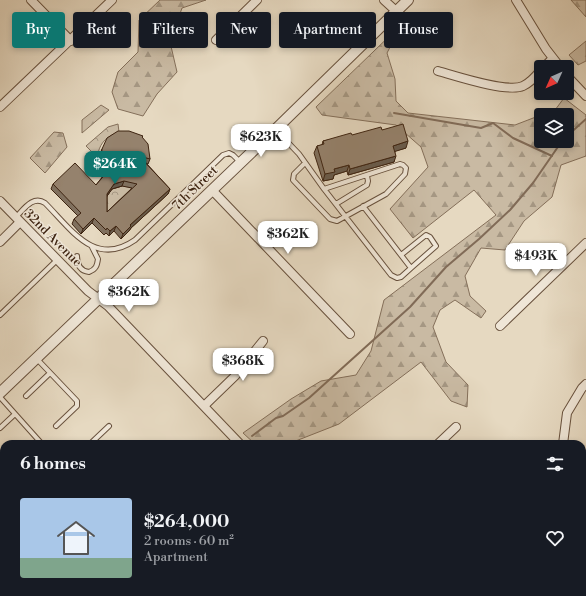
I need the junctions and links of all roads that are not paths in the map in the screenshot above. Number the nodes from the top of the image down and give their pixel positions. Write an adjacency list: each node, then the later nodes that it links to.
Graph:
1 (31, 0): 9 (street)
2 (112, 0): 9 (street)
3 (257, 0): 8 (street)
4 (384, 0): 7 (street)
5 (408, 0): 7 (street, 7th Street)
6 (516, 0): 10 (street)
7 (396, 11): 16 (street, 7th Street)
8 (245, 12)
9 (71, 40): 15 (street)
10 (553, 58)
11 (438, 71): 12 (street)
12 (534, 77)
13 (574, 83): 14 (street)
14 (586, 96)
15 (0, 107)
16 (275, 129): 17 (street, 7th Street); 18 (lane)
17 (240, 162): 21 (street, 7th Street); 29 (lane)
18 (305, 163): 20 (lane); 25 (lane)
19 (367, 176): 20 (lane); 23 (lane); 24 (lane)
20 (324, 189): 23 (lane)
21 (212, 190): 34 (street, 7th Street); 37 (street)
22 (0, 201): 26 (street, 32nd Avenue)
23 (336, 204): 25 (lane)
24 (363, 206): 25 (lane); 30 (lane)
25 (346, 216): 33 (lane)
26 (18, 220): 27 (street); 29 (lane); 32 (street, 32nd Avenue)
27 (0, 242)
28 (586, 244): 36 (street)
29 (92, 247): 31 (lane)
30 (401, 255): 33 (lane); 33 (lane)
31 (77, 256)
32 (57, 260): 34 (street, 32nd Avenue); 35 (lane)
33 (411, 268)
34 (99, 299): 39 (street, 7th Street); 45 (street, 32nd Avenue)
35 (0, 315)
36 (500, 326)
37 (350, 334)
38 (263, 341): 45 (street)
39 (36, 358): 40 (lane); 42 (street, 7th Street)
40 (50, 373): 43 (lane); 47 (lane)
41 (586, 384): 55 (street)
42 (0, 393)
43 (26, 396)
44 (0, 397): 46 (lane)
45 (204, 406): 53 (street, 32nd Avenue)
46 (15, 414): 50 (lane); 51 (lane)
47 (56, 426)
48 (109, 426): 52 (lane)
49 (456, 427): 54 (street)
50 (0, 428)
51 (38, 440)
52 (94, 440)
53 (236, 440)
54 (442, 440)
55 (564, 440)

